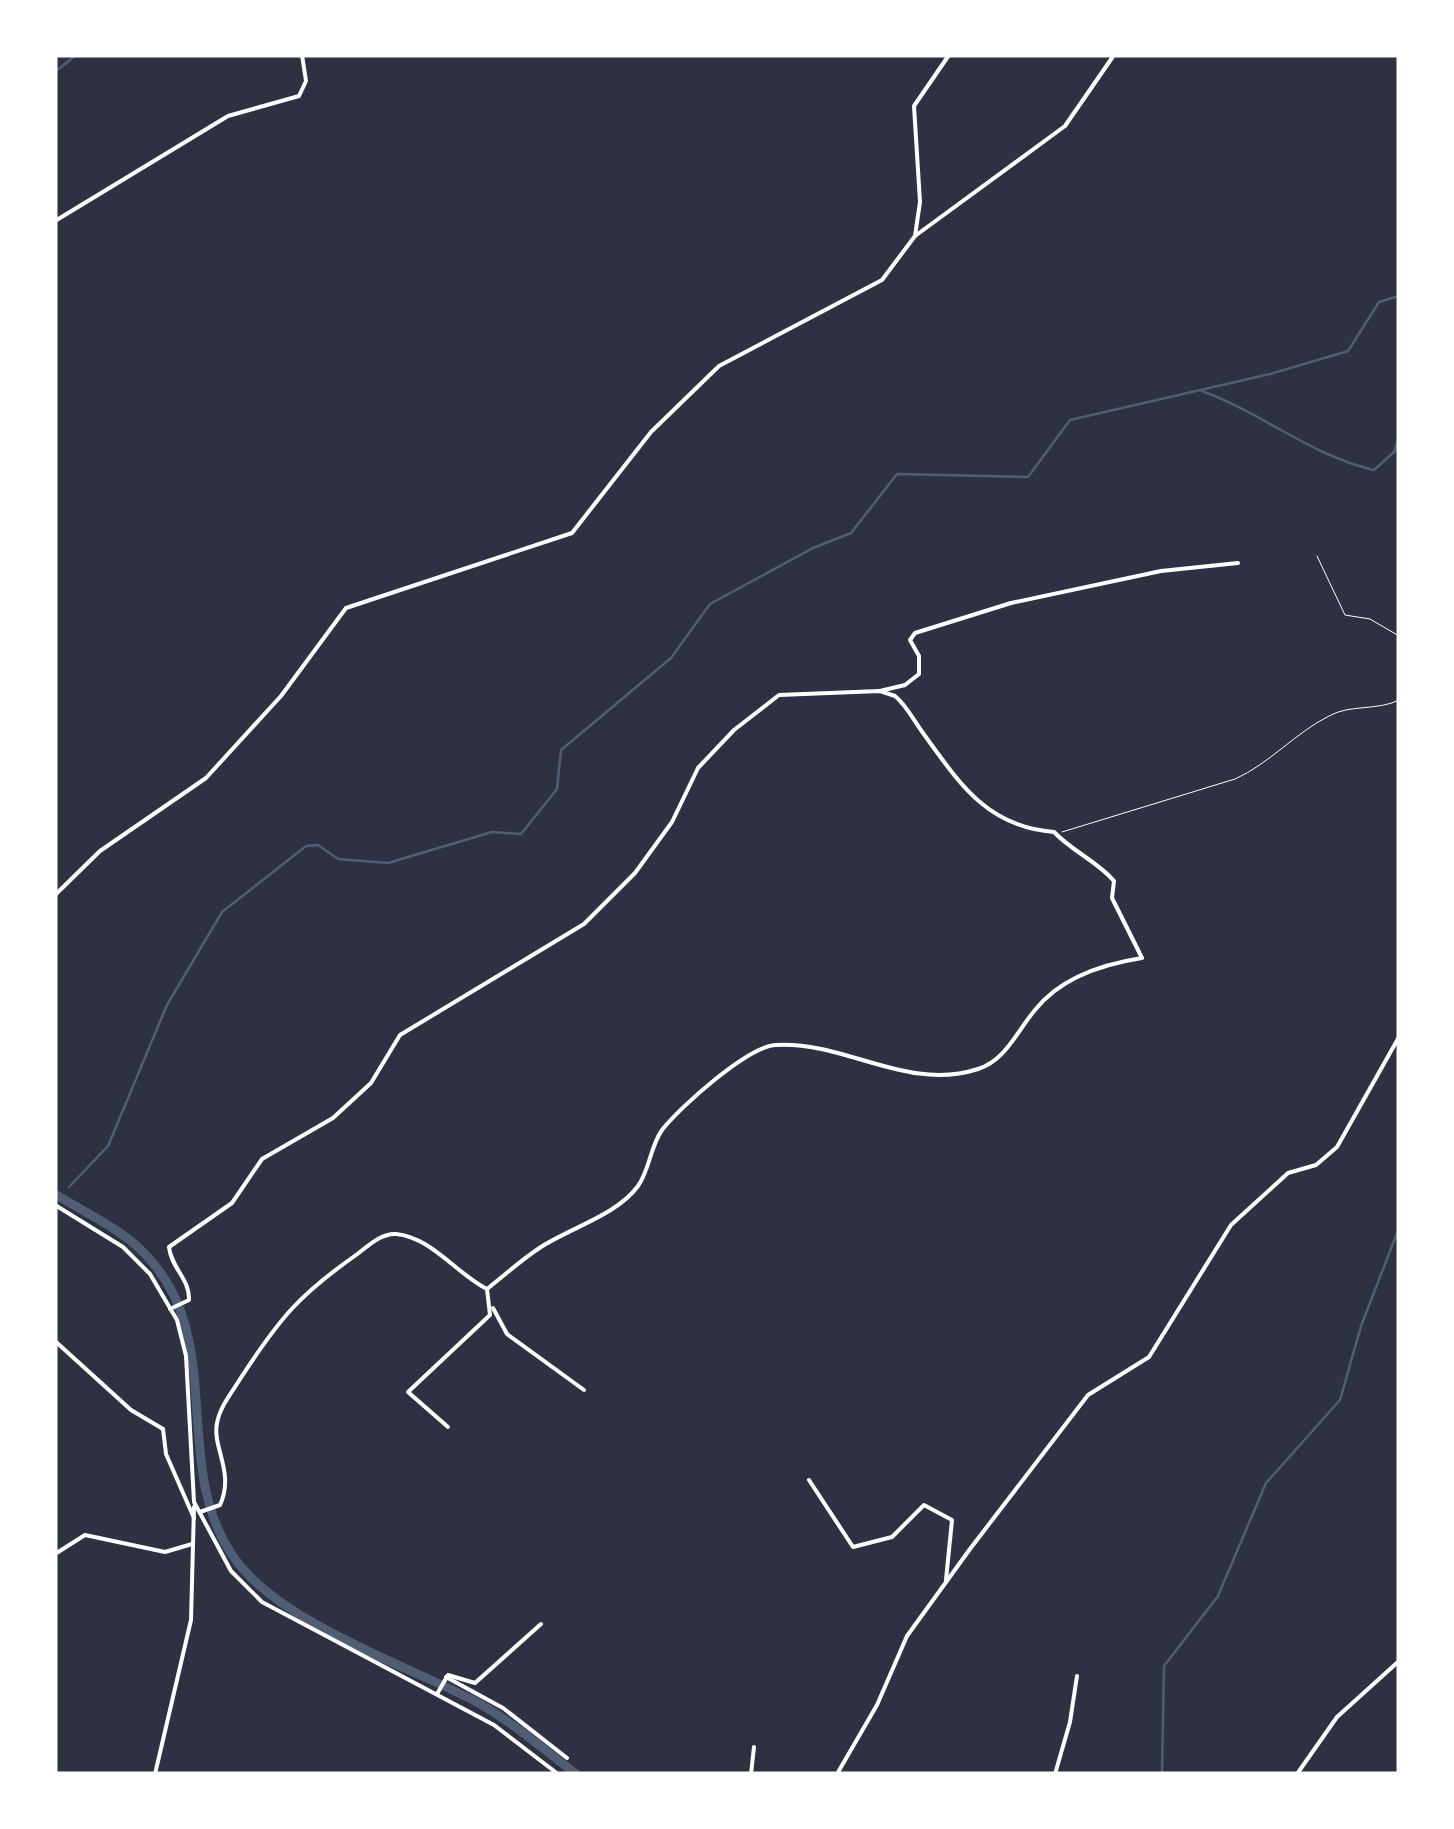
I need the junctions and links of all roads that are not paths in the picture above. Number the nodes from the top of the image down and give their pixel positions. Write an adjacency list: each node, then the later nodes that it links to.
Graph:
1 (302, 55): 4 (street)
2 (949, 55): 5 (street)
3 (1114, 55): 5 (street)
4 (55, 221)
5 (915, 236): 8 (street)
6 (1238, 563): 7 (street)
7 (880, 691): 11 (street); 13 (street)
8 (55, 895)
9 (1399, 1037): 23 (street)
10 (55, 1205): 13 (street)
11 (487, 1289): 12 (street); 19 (street)
12 (492, 1307): 15 (street); 16 (street)
13 (170, 1309): 18 (street)
14 (55, 1341): 20 (street)
15 (584, 1390)
16 (448, 1427)
17 (809, 1480): 23 (street)
18 (194, 1502): 19 (street); 20 (street)
19 (200, 1512): 28 (street)
20 (194, 1518): 21 (street)
21 (194, 1544): 22 (street); 31 (street)
22 (55, 1554)
23 (946, 1583): 34 (street)
24 (541, 1624): 27 (street)
25 (1399, 1661): 36 (street)
26 (1077, 1676): 35 (street)
27 (445, 1678): 28 (street); 30 (street)
28 (436, 1695): 32 (street)
29 (754, 1747): 33 (street)
30 (568, 1758)
31 (155, 1774)
32 (558, 1774)
33 (751, 1774)
34 (837, 1774)
35 (1055, 1774)
36 (1296, 1774)

